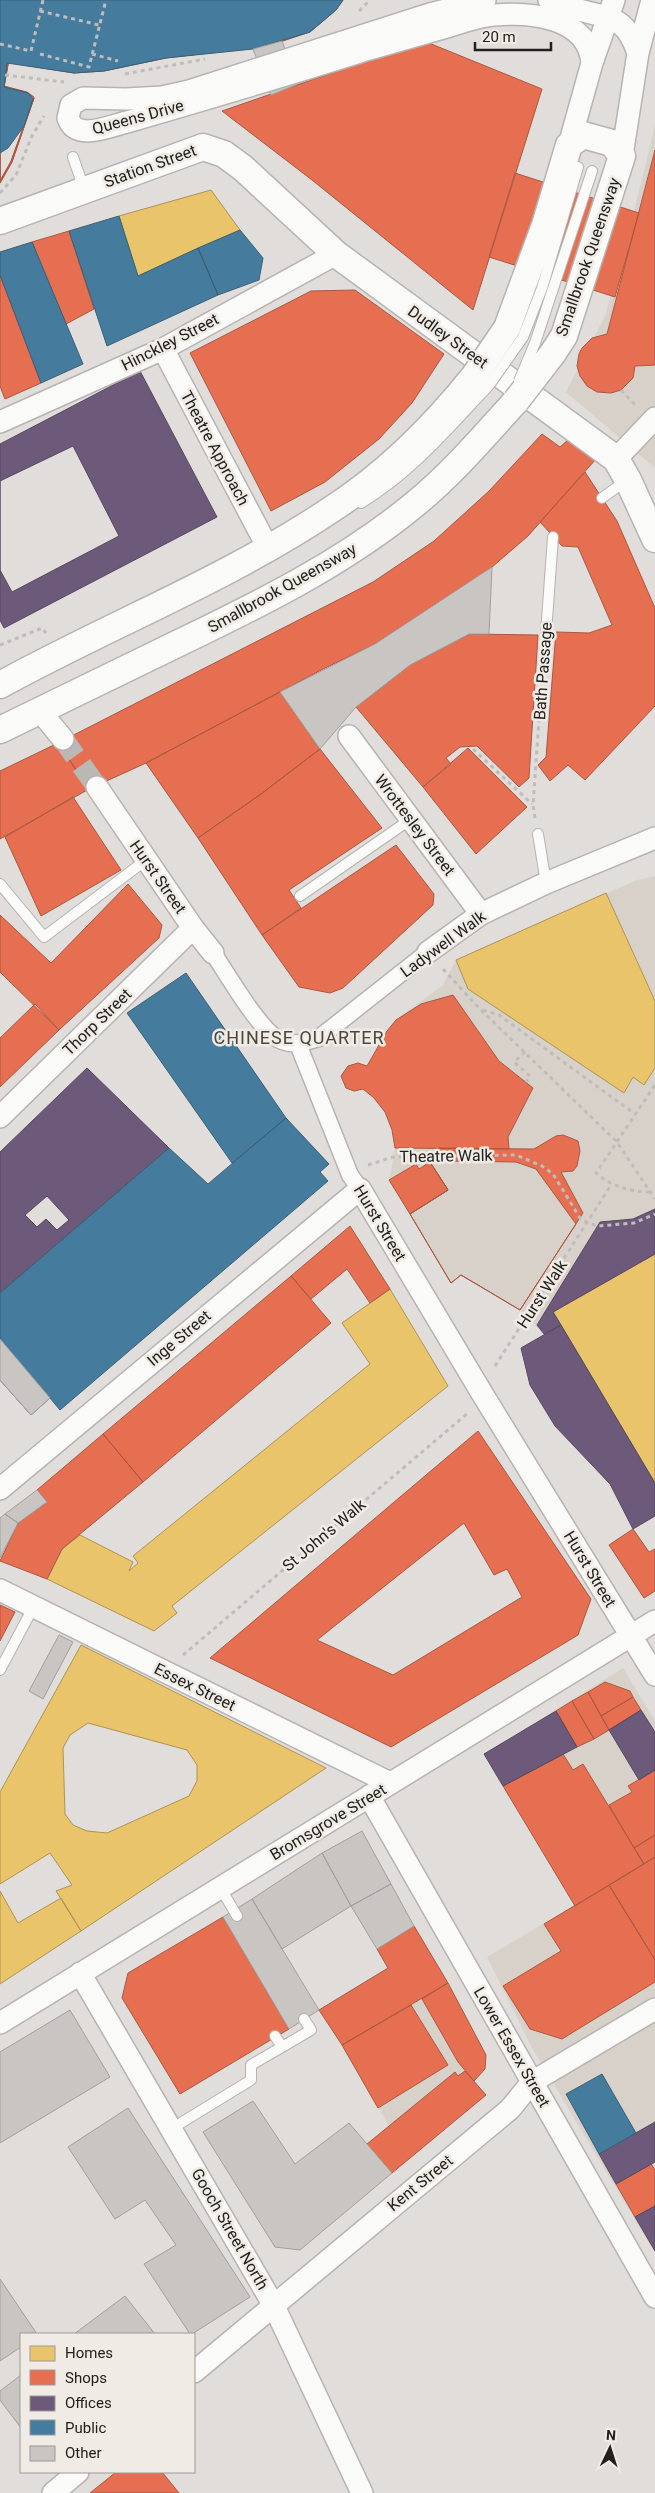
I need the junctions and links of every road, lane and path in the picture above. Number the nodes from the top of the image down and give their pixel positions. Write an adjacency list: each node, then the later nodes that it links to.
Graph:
1 (43, 0): 8 (path)
2 (106, 0): 10 (path)
3 (370, 0): 9 (path)
4 (485, 0): 17 (street, Queens Drive)
5 (549, 0): 7 (street)
6 (652, 0): 12 (street, Smallbrook Queensway)
7 (611, 8): 12 (street); 17 (street)
8 (40, 11): 10 (path); 11 (path)
9 (357, 12)
10 (99, 26): 14 (path)
11 (0, 44)
12 (638, 53): 23 (street, Smallbrook Queensway)
13 (40, 54): 14 (path)
14 (92, 54): 16 (path)
15 (212, 58): 19 (path)
16 (118, 61)
17 (592, 63): 22 (street)
18 (6, 75): 20 (path)
19 (115, 75)
20 (61, 90)
21 (47, 113): 27 (path)
22 (574, 156): 23 (street); 33 (street, bridge)
23 (622, 156): 32 (street, Smallbrook Queensway)
24 (73, 157): 26 (lane)
25 (592, 171): 32 (lane)
26 (84, 190): 28 (street, Station Street); 29 (street, Station Street)
27 (0, 193)
28 (286, 208): 30 (street, Dudley Street)
29 (1, 219)
30 (336, 254): 31 (street, Hinckley Street); 36 (street, Dudley Street)
31 (163, 348): 35 (street, Hinckley Street); 40 (street, Theatre Approach)
32 (544, 348): 43 (street, Smallbrook Queensway, bridge)
33 (482, 379): 40 (street); 40 (lane)
34 (655, 418): 36 (street)
35 (0, 422)
36 (622, 469): 37 (lane); 38 (street)
37 (602, 498)
38 (653, 532)
39 (553, 537): 41 (lane, Bath Passage)
40 (268, 548): 42 (street)
41 (546, 634): 47 (path, Bath Passage)
42 (3, 677): 43 (street)
43 (40, 711): 44 (street, Smallbrook Queensway); 46 (street)
44 (0, 730)
45 (349, 736): 49 (street, Wrottesley Street)
46 (64, 739)
47 (473, 749)
48 (97, 788): 52 (street, Hurst Street)
49 (411, 819): 55 (lane); 56 (street, Wrottesley Street)
50 (538, 834): 53 (lane)
51 (655, 838): 53 (street, Ladywell Walk)
52 (146, 860): 54 (lane); 57 (street, Hurst Street)
53 (546, 883): 56 (street, Ladywell Walk)
54 (0, 884)
55 (300, 896)
56 (481, 914): 58 (street, Ladywell Walk)
57 (193, 928): 59 (street, Hurst Street); 66 (street, Thorp Street)
58 (428, 952): 60 (path); 61 (street, Ladywell Walk)
59 (213, 953): 61 (street, Hurst Street)
60 (480, 1008): 62 (path); 65 (path)
61 (298, 1044): 68 (street, Hurst Street)
62 (525, 1052): 63 (path); 67 (path)
63 (526, 1082)
64 (655, 1085): 65 (path)
65 (636, 1114): 67 (path)
66 (0, 1117)
67 (617, 1142): 69 (path); 70 (path)
68 (354, 1181): 73 (path, Theatre Walk); 75 (street, Hurst Street); 76 (street, Inge Street)
69 (611, 1185): 70 (path); 73 (path, Hurst Walk)
70 (650, 1192): 71 (path)
71 (655, 1199)
72 (655, 1214): 73 (path)
73 (588, 1223): 74 (path, Hurst Walk)
74 (495, 1366)
75 (486, 1398): 80 (street, Hurst Street); 82 (path, St John's Walk)
76 (0, 1488)
77 (0, 1590): 78 (street, Essex Street)
78 (34, 1606): 81 (lane); 82 (street, Essex Street)
79 (655, 1621): 80 (street, Bromsgrove Street)
80 (630, 1636): 83 (street, Hurst Street); 84 (street, Bromsgrove Street)
81 (0, 1670)
82 (163, 1672): 84 (street, Essex Street)
83 (655, 1674)
84 (390, 1784): 85 (street, Bromsgrove Street)
85 (369, 1796): 86 (street, Bromsgrove Street); 94 (street, Lower Essex Street)
86 (220, 1887): 87 (lane); 88 (street, Bromsgrove Street)
87 (238, 1916)
88 (80, 1973): 91 (street, Bromsgrove Street); 95 (street, Gooch Street North)
89 (655, 2009): 94 (street, Kent Street)
90 (304, 2020): 93 (lane)
91 (0, 2023)
92 (275, 2036): 93 (lane)
93 (282, 2047): 95 (lane)
94 (532, 2082): 96 (street, Lower Essex Street); 97 (street, Kent Street)
95 (171, 2129): 97 (street, Gooch Street North)
96 (655, 2297)
97 (273, 2304): 98 (street, Kent Street); 101 (street, Gooch Street North)
98 (195, 2371)
99 (77, 2473): 100 (street)
100 (53, 2493)
101 (362, 2493)

